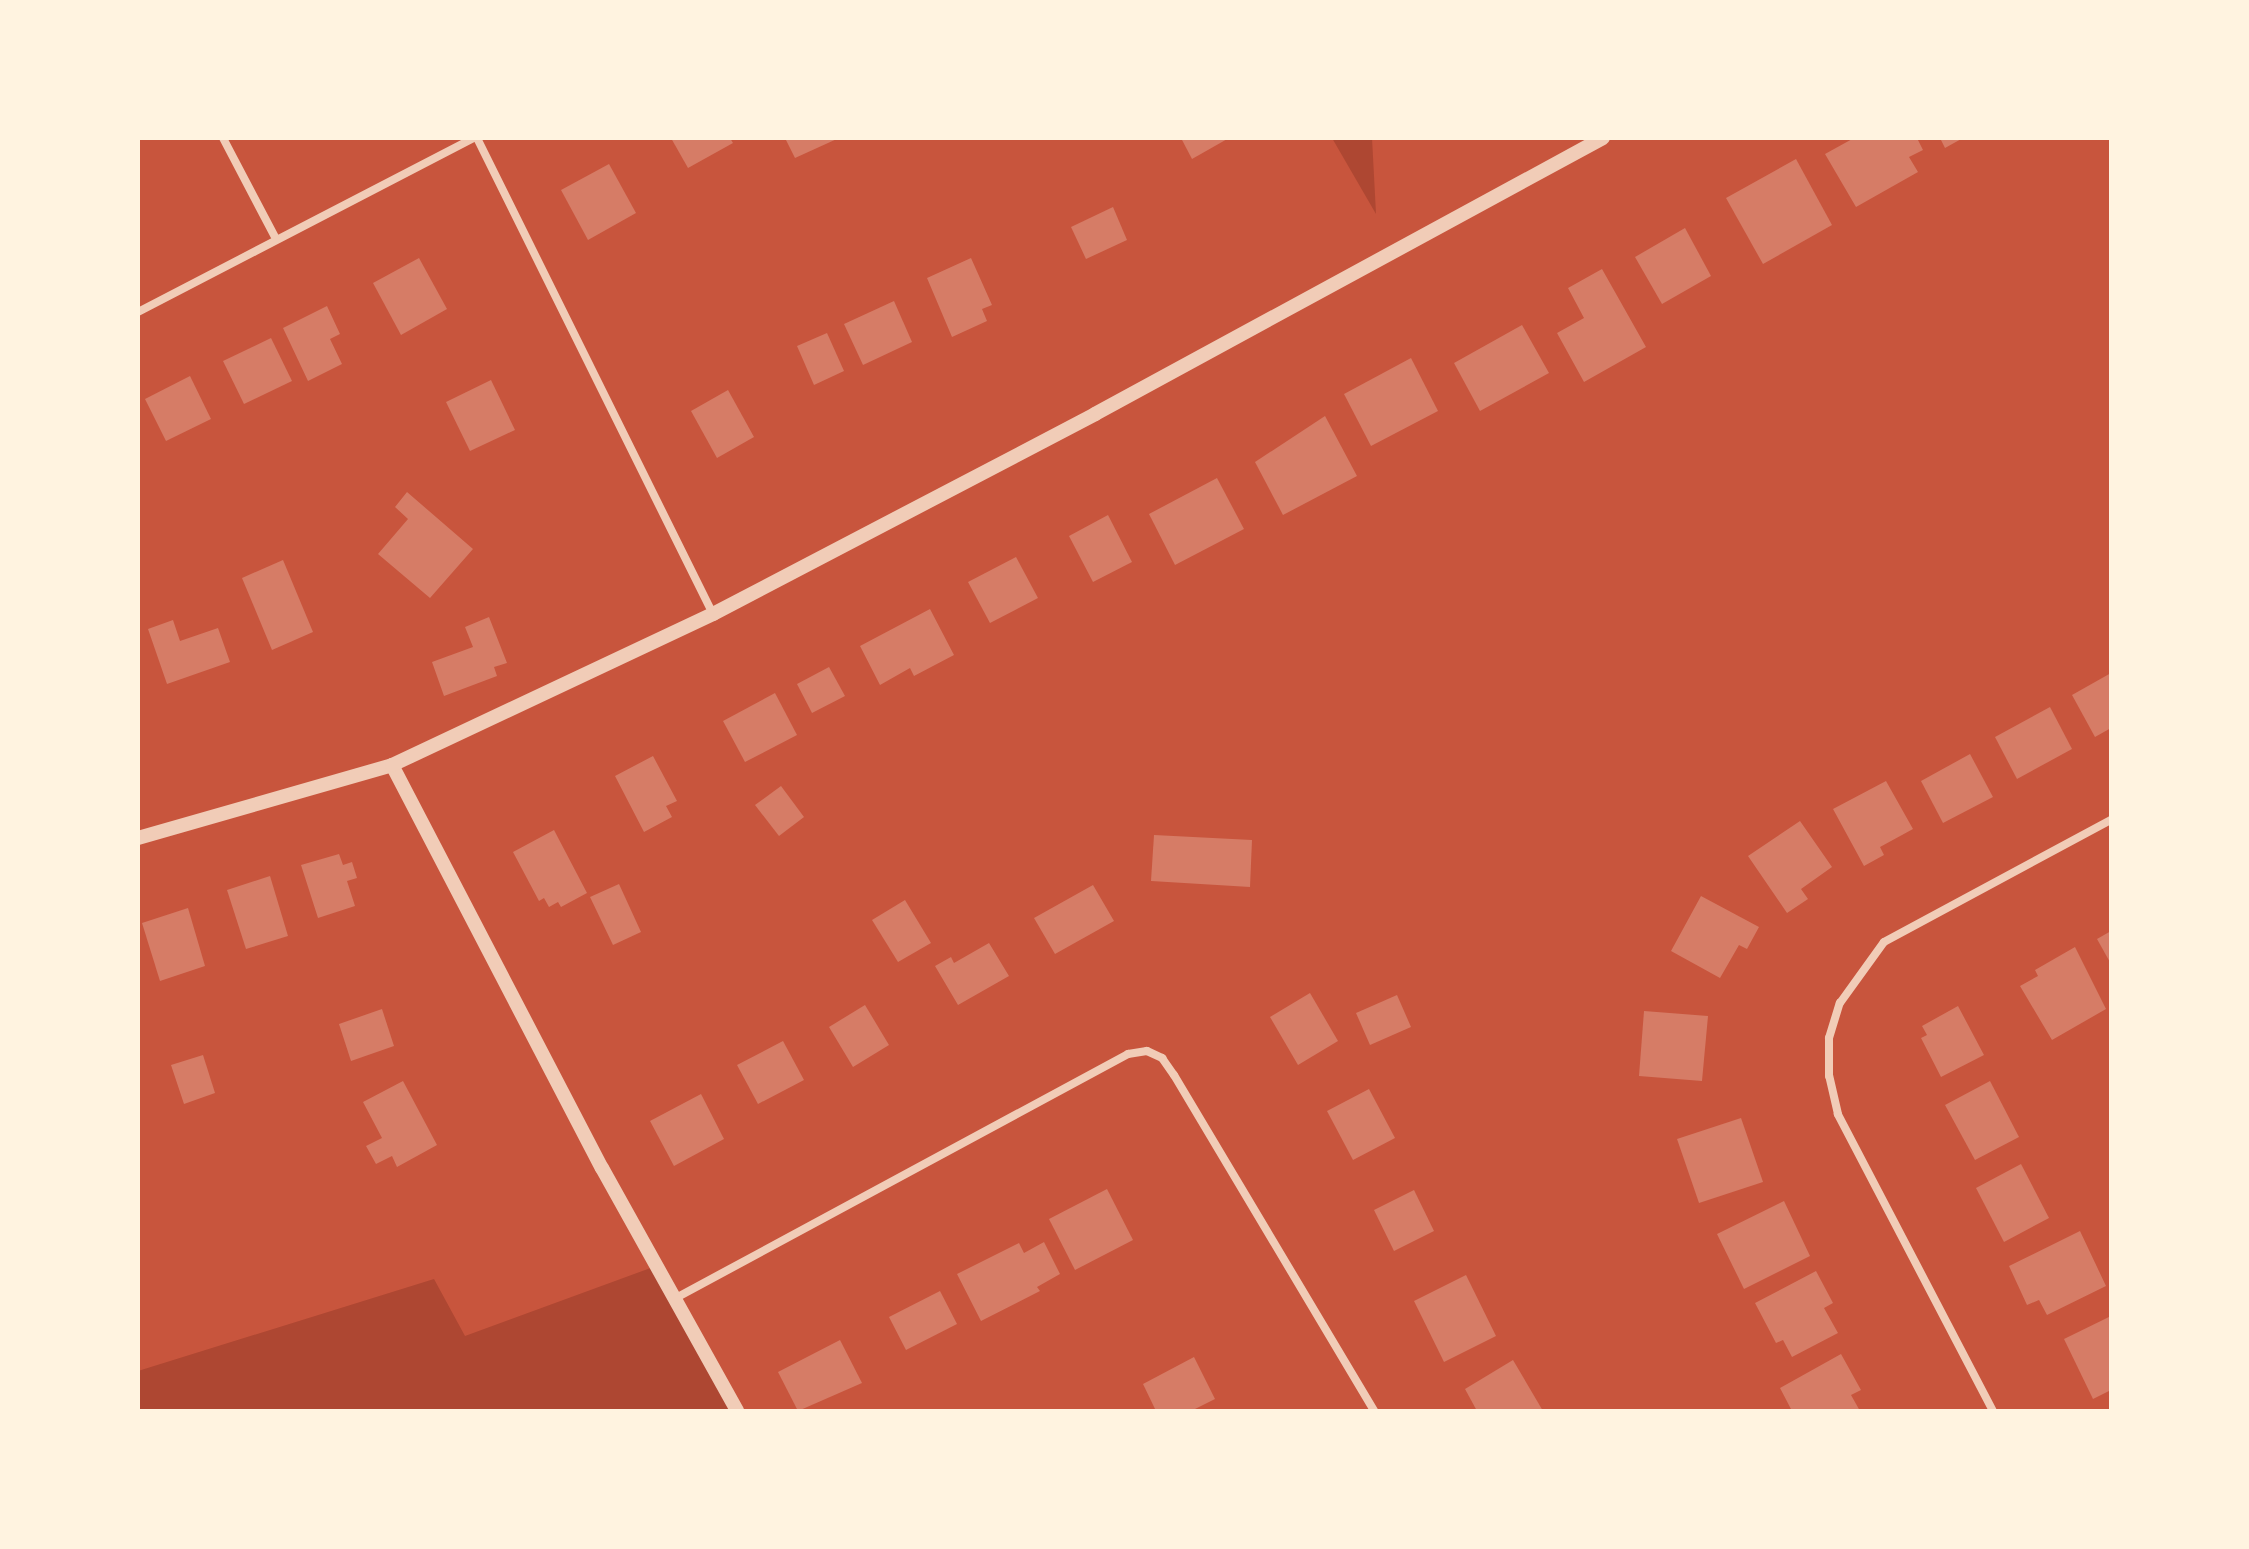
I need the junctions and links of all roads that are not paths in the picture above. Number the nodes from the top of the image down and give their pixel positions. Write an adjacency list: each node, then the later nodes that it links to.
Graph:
1 (223, 138): 4 (street)
2 (476, 138): 4 (street); 6 (street)
3 (1603, 138): 6 (street)
4 (276, 239): 5 (street)
5 (138, 312)
6 (713, 614): 7 (street)
7 (392, 765): 9 (street); 10 (street)
8 (2111, 820): 13 (street)
9 (138, 838)
10 (674, 1299): 11 (street); 12 (street)
11 (737, 1411)
12 (1374, 1411)
13 (1993, 1411)

